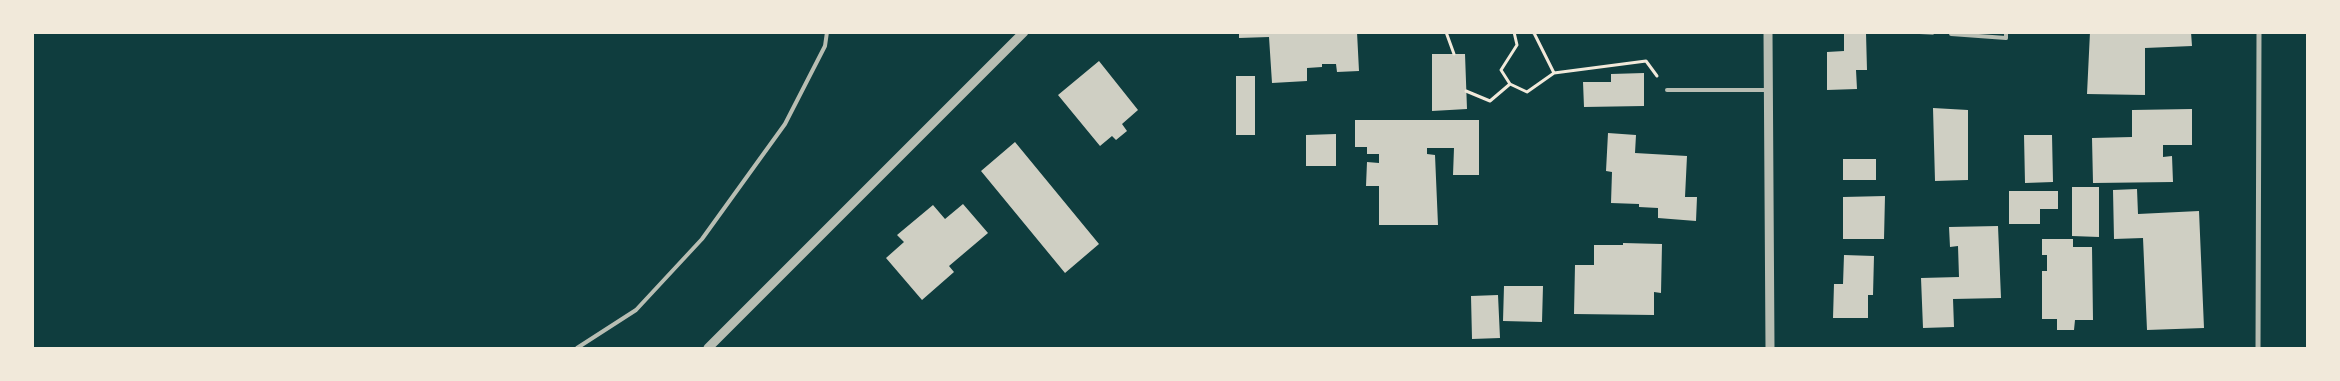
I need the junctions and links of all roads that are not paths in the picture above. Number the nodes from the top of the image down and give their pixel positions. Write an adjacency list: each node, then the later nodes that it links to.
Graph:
1 (827, 32): 9 (lane)
2 (1024, 32): 10 (street)
3 (1768, 32): 8 (street)
4 (2006, 32): 6 (lane)
5 (2259, 32): 12 (street)
6 (1951, 34)
7 (1667, 90): 8 (lane)
8 (1767, 90): 11 (street)
9 (577, 348)
10 (708, 348)
11 (1770, 348)
12 (2258, 348)

